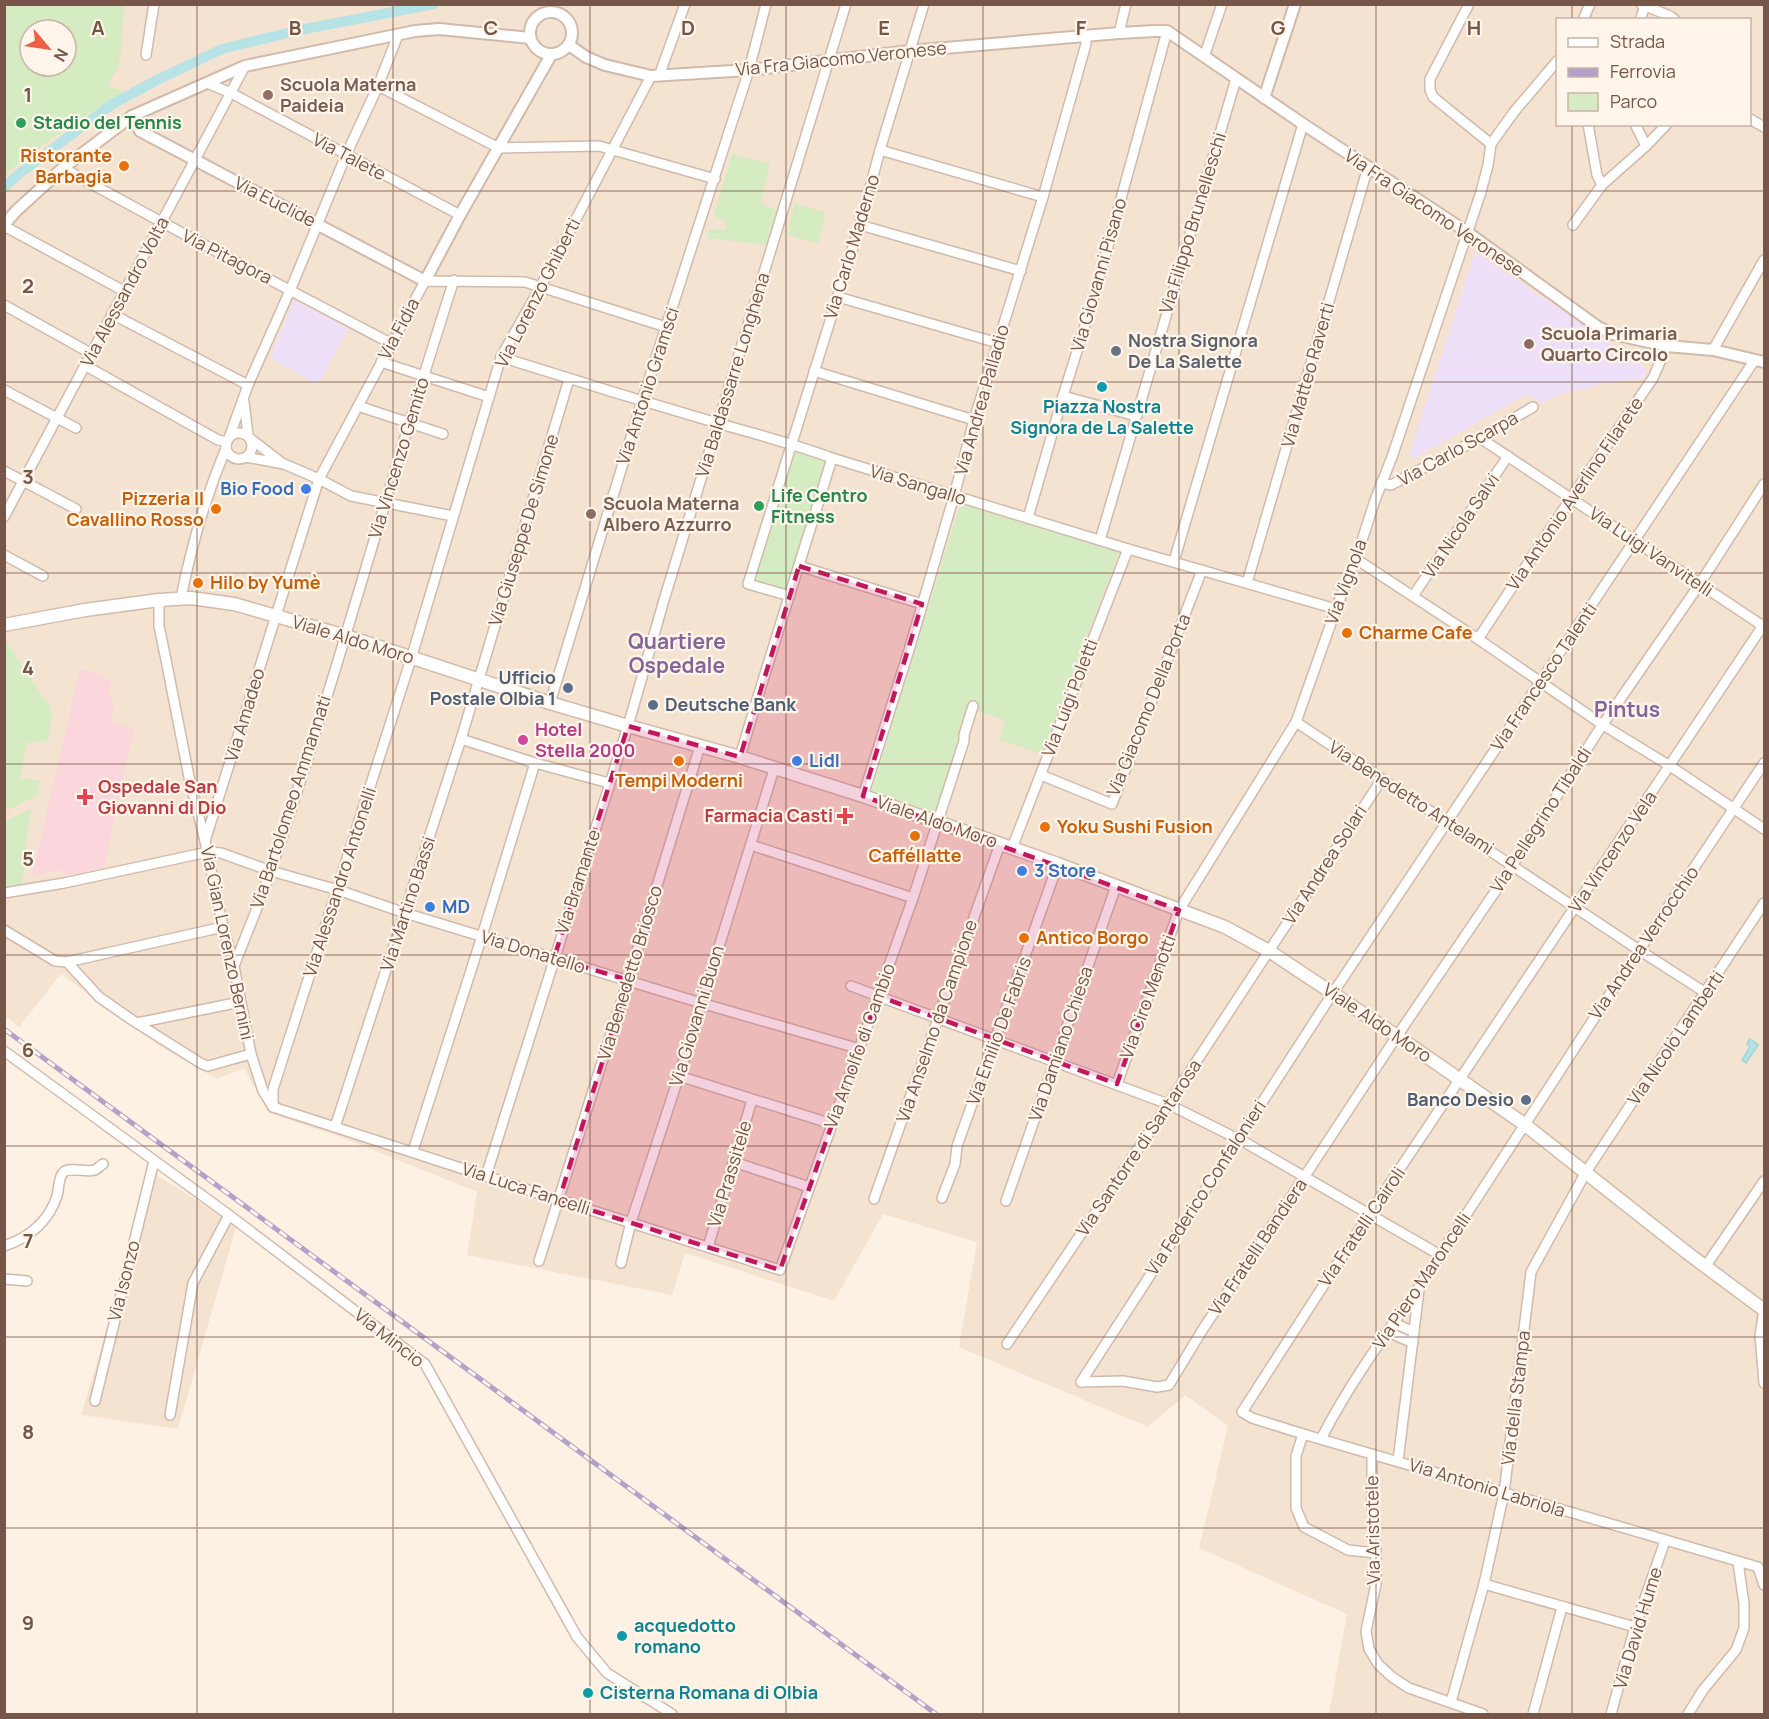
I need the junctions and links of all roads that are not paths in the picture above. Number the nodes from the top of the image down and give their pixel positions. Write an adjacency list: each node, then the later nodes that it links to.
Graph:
1 (154, 4): 22 (street)
2 (685, 4): 29 (street, Via Lorenzo Ghiberti)
3 (766, 4): 28 (street, Via Antonio Gramsci)
4 (846, 4): 25 (street, Via Baldassarre Longhena)
5 (924, 4): 21 (street, Via Carlo Maderno)
6 (1126, 4): 16 (street)
7 (1222, 4): 24 (street)
8 (1295, 4): 34 (street)
9 (1469, 4): 40 (street)
10 (1590, 4): 13 (street)
11 (1643, 5): 14 (street)
12 (548, 8): 19 (street); 20 (street)
13 (1583, 18)
14 (1671, 18)
15 (1167, 31): 16 (street, Via Fra Giacomo Veronese); 24 (street, Via Fra Giacomo Veronese); 84 (street, Via Giovanni Pisano)
16 (1119, 33): 18 (street, Via Fra Giacomo Veronese)
17 (398, 35): 19 (street); 26 (street); 32 (street)
18 (1086, 37): 21 (street, Via Fra Giacomo Veronese); 51 (street, Via Andrea Palladio)
19 (530, 38): 23 (street)
20 (569, 45): 23 (street); 29 (street, Via Fra Giacomo Veronese)
21 (910, 51): 25 (street, Via Fra Giacomo Veronese); 44 (street, Via Carlo Maderno)
22 (146, 55)
23 (551, 55): 42 (street, Via Fidia)
24 (1204, 57): 30 (street, Via Fra Giacomo Veronese)
25 (831, 59): 28 (street, Via Fra Giacomo Veronese); 94 (street, Via Baldassarre Longhena)
26 (245, 66): 31 (street); 33 (street, Via Alessandro Volta)
27 (1556, 68): 40 (street)
28 (749, 70): 29 (street, Via Fra Giacomo Veronese); 49 (street, Via Antonio Gramsci)
29 (655, 76): 43 (street, Via Lorenzo Ghiberti)
30 (1236, 78): 34 (street, Via Fra Giacomo Veronese); 90 (street, Via Filippo Brunelleschi)
31 (207, 83): 33 (street, Via Talete); 35 (street)
32 (378, 86): 42 (street); 45 (street)
33 (231, 93): 45 (street, Via Talete); 46 (street, Via Alessandro Volta)
34 (1264, 98): 36 (street, Via Fra Giacomo Veronese)
35 (132, 116): 46 (street, Via Euclide); 48 (street)
36 (1303, 124): 47 (street, Via Fra Giacomo Veronese); 123 (street)
37 (1588, 126): 50 (street)
38 (1636, 126): 41 (street)
39 (1665, 126): 41 (street)
40 (1491, 144): 58 (street, Via Vignola)
41 (1646, 146): 50 (street)
42 (499, 148): 43 (street); 52 (street, Via Fidia)
43 (612, 150): 49 (street); 63 (street, Via Lorenzo Ghiberti)
44 (880, 150): 51 (street); 56 (street, Via Carlo Maderno)
45 (346, 155): 52 (street, Via Talete); 54 (street)
46 (195, 161): 53 (street, Via Alessandro Volta); 54 (street, Via Euclide)
47 (1368, 167): 58 (street, Via Fra Giacomo Veronese); 127 (street, Via Matteo Raverti)
48 (63, 168): 53 (street, Via Pitagora); 55 (street)
49 (715, 179): 69 (street, Via Antonio Gramsci)
50 (1602, 185): 57 (street)
51 (1043, 197): 60 (street, Via Andrea Palladio)
52 (460, 215): 61 (street, Via Fidia)
53 (162, 223): 64 (street, Via Pitagora); 65 (street, Via Alessandro Volta)
54 (318, 224): 61 (street, Via Euclide); 64 (street)
55 (4, 225): 65 (street)
56 (860, 225): 60 (street); 66 (street, Via Carlo Maderno)
57 (1573, 225)
58 (1467, 232): 72 (street, Via Fra Giacomo Veronese); 109 (street, Via Vignola)
59 (1764, 260): 73 (street)
60 (1021, 271): 70 (street, Via Andrea Palladio)
61 (425, 280): 62 (street); 71 (street, Via Fidia)
62 (454, 280): 63 (street); 80 (street, Via Vincenzo Gemito)
63 (541, 286): 69 (street); 75 (street, Via Lorenzo Ghiberti)
64 (290, 289): 71 (street, Via Pitagora); 82 (street)
65 (124, 291): 68 (street, Via Alessandro Volta)
66 (838, 297): 70 (street); 79 (street, Via Carlo Maderno)
67 (4, 305): 74 (street)
68 (112, 314): 74 (street, Via Alessandro Volta); 82 (street)
69 (666, 327): 87 (street, Via Antonio Gramsci)
70 (998, 342): 92 (street, Via Andrea Palladio)
71 (392, 344): 77 (street, Via Fidia)
72 (1667, 346): 73 (street, Via Fra Giacomo Veronese); 112 (street, Via Antonio Averlino Filarete)
73 (1713, 350): 76 (street, Via Fra Giacomo Veronese)
74 (92, 354): 78 (street, Via Alessandro Volta)
75 (501, 357): 81 (street, Via Sangallo); 86 (street, Via Lorenzo Ghiberti)
76 (1759, 361): 119 (street, Via Francesco Talenti)
77 (381, 362): 80 (street); 88 (street, Via Fidia)
78 (86, 366): 91 (street, Via Alessandro Volta); 99 (street)
79 (814, 371): 92 (street); 100 (street, Via Carlo Maderno)
80 (423, 377): 86 (street); 93 (street, Via Vincenzo Gemito)
81 (569, 379): 87 (street, Via Sangallo); 141 (street, Via Giuseppe De Simone)
82 (248, 385): 85 (street)
83 (4, 390): 91 (street)
84 (1063, 396): 90 (street); 117 (street, Via Giovanni Pisano)
85 (244, 397): 97 (street); 99 (street)
86 (489, 397): 115 (street, Via Lorenzo Ghiberti)
87 (642, 401): 94 (street, Via Sangallo); 143 (street, Via Antonio Gramsci)
88 (358, 406): 93 (street); 107 (street, Via Fidia)
89 (1533, 407): 98 (street, Via Carlo Scarpa)
90 (1136, 416): 118 (street, Via Filippo Brunelleschi)
91 (58, 418): 95 (street); 108 (street, Via Alessandro Volta)
92 (974, 420): 111 (street, Via Andrea Palladio)
93 (410, 424): 96 (street); 113 (street, Via Vincenzo Gemito)
94 (719, 424): 100 (street, Via Sangallo); 147 (street, Via Baldassarre Longhena)
95 (76, 428)
96 (443, 434)
97 (249, 437): 99 (street); 102 (street); 104 (street)
98 (1480, 438): 101 (street, Via Luigi Vanvitelli); 109 (street, Via Carlo Scarpa)
99 (227, 443): 102 (street); 106 (street)
100 (792, 444): 103 (street, Via Sangallo); 129 (street, Via Carlo Maderno)
101 (1508, 456): 112 (street, Via Luigi Vanvitelli); 130 (street, Via Nicola Salvi)
102 (241, 458): 104 (street); 106 (street)
103 (832, 458): 111 (street, Via Sangallo); 124 (street)
104 (284, 464): 107 (street)
105 (4, 471): 108 (street)
106 (214, 477): 131 (street)
107 (319, 479): 113 (street); 135 (street, Via Fidia)
108 (24, 482): 114 (street); 116 (street, Via Alessandro Volta)
109 (1381, 483): 122 (street, Via Vignola)
110 (1764, 484): 128 (street, Via Pellegrino Tibaldi)
111 (954, 496): 117 (street, Via Sangallo); 133 (street, Via Andrea Palladio)
112 (1571, 498): 119 (street, Via Luigi Vanvitelli); 139 (street, Via Antonio Averlino Filarete)
113 (386, 501): 115 (street); 138 (street, Via Vincenzo Gemito)
114 (76, 509)
115 (453, 516): 140 (street, Via Lorenzo Ghiberti)
116 (4, 517)
117 (1028, 518): 118 (street, Via Sangallo)
118 (1100, 540): 120 (street, Via Sangallo)
119 (1634, 541): 128 (street, Via Luigi Vanvitelli); 142 (street, Via Francesco Talenti)
120 (1128, 549): 123 (street, Via Sangallo); 155 (street, Via Luigi Poletti)
121 (4, 555): 126 (street)
122 (1356, 559): 130 (street); 134 (street, Via Vignola)
123 (1174, 561): 125 (street, Via Sangallo)
124 (799, 566): 129 (street); 133 (street)
125 (1202, 570): 127 (street, Via Sangallo); 155 (street, Via Giacomo Della Porta)
126 (43, 576)
127 (1247, 583): 134 (street, Via Sangallo)
128 (1699, 585): 137 (street, Via Luigi Vanvitelli); 146 (street, Via Pellegrino Tibaldi)
129 (790, 596): 150 (street)
130 (1413, 596): 139 (street)
131 (181, 598): 132 (main road, Viale Aldo Moro); 135 (main road, Viale Aldo Moro)
132 (159, 600): 136 (main road, Viale Aldo Moro); 159 (street, Via Gian Lorenzo Bernini)
133 (922, 604): 158 (street, Via Andrea Palladio)
134 (1336, 609): 145 (street, Via Vignola)
135 (276, 616): 138 (main road, Viale Aldo Moro); 161 (street, Via Amadeo)
136 (4, 625)
137 (1764, 625): 153 (street, Via Vincenzo Vela)
138 (346, 636): 140 (main road, Viale Aldo Moro); 172 (street, Via Bartolomeo Ammannati)
139 (1478, 639): 142 (street)
140 (411, 658): 141 (main road, Viale Aldo Moro); 174 (street, Via Alessandro Antonelli)
141 (478, 680): 143 (main road, Viale Aldo Moro); 148 (street, Via Martino Bassi)
142 (1540, 682): 146 (street); 163 (street, Via Francesco Talenti)
143 (550, 703): 147 (main road, Viale Aldo Moro)
144 (973, 706): 162 (street, Via Arnolfo di Cambio)
145 (1296, 722): 156 (street, Via Benedetto Antelami); 179 (street, Via Vignola)
146 (1603, 725): 153 (street); 171 (street, Via Pellegrino Tibaldi)
147 (628, 726): 149 (main road, Viale Aldo Moro); 157 (street, Via Bramante)
148 (461, 740): 151 (street); 180 (street, Via Martino Bassi)
149 (700, 746): 150 (main road, Viale Aldo Moro); 189 (street, Via Benedetto Briosco)
150 (740, 757): 154 (main road, Viale Aldo Moro)
151 (535, 763): 157 (street); 183 (street)
152 (1764, 763): 160 (street, Via Andrea Verrocchio)
153 (1670, 766): 160 (street); 178 (street, Via Vincenzo Vela)
154 (774, 769): 158 (main road, Viale Aldo Moro); 166 (street, Via Giovanni Buon)
155 (1041, 775): 168 (street, Via Luigi Poletti)
156 (1382, 779): 163 (street, Via Benedetto Antelami); 185 (street, Via Andrea Solari)
157 (609, 783): 186 (street, Via Bramante)
158 (863, 796): 162 (main road, Viale Aldo Moro)
159 (197, 808): 161 (street); 165 (street, Via Gian Lorenzo Bernini)
160 (1734, 809): 164 (street); 184 (street, Via Andrea Verrocchio)
161 (214, 814): 165 (street, Via Amadeo)
162 (938, 822): 167 (main road, Viale Aldo Moro); 176 (street, Via Arnolfo di Cambio)
163 (1448, 822): 171 (street, Via Benedetto Antelami); 192 (street, Via Francesco Talenti)
164 (1764, 829)
165 (206, 841): 169 (street, Via Gian Lorenzo Bernini)
166 (751, 844): 176 (street); 195 (street, Via Giovanni Buon)
167 (1000, 844): 168 (main road, Viale Aldo Moro); 196 (street, Via Anselmo da Campione)
168 (1012, 848): 170 (main road, Viale Aldo Moro)
169 (208, 852): 172 (street, Via Donatello); 175 (street); 181 (street, Via Gian Lorenzo Bernini)
170 (1058, 864): 173 (main road, Viale Aldo Moro); 199 (street, Via Emilio De Fabris)
171 (1512, 865): 178 (street, Via Benedetto Antelami); 198 (street, Via Pellegrino Tibaldi)
172 (271, 871): 174 (street, Via Donatello); 188 (street, Via Bartolomeo Ammannati)
173 (1116, 886): 179 (main road, Viale Aldo Moro); 203 (street, Via Damiano Chiesa)
174 (338, 890): 180 (street, Via Donatello); 209 (street, Via Alessandro Antonelli)
175 (4, 893)
176 (913, 898): 193 (street, Via Arnolfo di Cambio)
177 (1764, 903): 191 (street, Via Nicolò Lamberti)
178 (1575, 908): 184 (street, Via Benedetto Antelami); 205 (street, Via Vincenzo Vela)
179 (1179, 910): 185 (main road, Viale Aldo Moro); 206 (street, Via Ciro Menotti)
180 (405, 913): 183 (street, Via Donatello); 212 (street, Via Martino Bassi)
181 (223, 927): 187 (street); 188 (street, Via Gian Lorenzo Bernini)
182 (6, 930): 187 (street)
183 (482, 936): 186 (street, Via Donatello); 214 (street)
184 (1639, 950): 191 (street, Via Benedetto Antelami); 211 (street, Via Andrea Verrocchio)
185 (1269, 951): 192 (main road, Viale Aldo Moro); 208 (street, Via Santorre di Santarosa)
186 (554, 958): 189 (street, Via Donatello); 219 (street, Via Bramante)
187 (67, 962): 197 (street)
188 (234, 966): 194 (street, Via Gian Lorenzo Bernini)
189 (628, 980): 195 (street, Via Donatello); 225 (street, Via Benedetto Briosco)
190 (851, 986): 193 (street)
191 (1706, 993): 218 (street, Via Nicolò Lamberti)
192 (1333, 994): 198 (main road, Viale Aldo Moro); 213 (street, Via Federico Confalonieri)
193 (878, 996): 196 (street); 200 (street, Via Arnolfo di Cambio)
194 (240, 1002): 197 (street); 202 (street, Via Gian Lorenzo Bernini)
195 (701, 1004): 200 (street, Via Donatello); 204 (street, Via Giovanni Buon)
196 (939, 1019): 199 (street); 224 (street, Via Anselmo da Campione)
197 (137, 1023): 202 (street)
198 (1397, 1036): 205 (main road, Viale Aldo Moro); 220 (street, Via Fratelli Bandiera)
199 (996, 1040): 203 (street); 223 (street, Via Emilio De Fabris)
200 (860, 1049): 210 (street, Via Arnolfo di Cambio)
201 (4, 1051): 215 (street, Via Mincio)
202 (251, 1054): 209 (street, Via Gian Lorenzo Bernini)
203 (1054, 1061): 206 (street); 226 (street, Via Damiano Chiesa)
204 (679, 1077): 207 (street); 229 (street, Via Giovanni Buon)
205 (1461, 1080): 211 (main road, Viale Aldo Moro); 227 (street, Via Fratelli Cairoli)
206 (1117, 1084): 208 (street)
207 (752, 1100): 210 (street); 216 (street, Via Prassitele)
208 (1168, 1104): 213 (street); 245 (street, Via Santorre di Santarosa)
209 (273, 1107): 212 (street, Via Luca Fancelli)
210 (832, 1124): 222 (street, Via Arnolfo di Cambio)
211 (1524, 1124): 218 (main road, Viale Aldo Moro); 232 (street, Via Piero Maroncelli)
212 (335, 1127): 214 (street, Via Luca Fancelli)
213 (1238, 1139): 220 (street); 247 (street, Via Federico Confalonieri)
214 (413, 1151): 219 (street, Via Luca Fancelli)
215 (154, 1161): 228 (street, Via Mincio); 249 (street, Via Isonzo)
216 (734, 1162): 222 (street); 231 (street, Via Prassitele)
217 (103, 1164): 230 (street)
218 (1586, 1172): 235 (main road, Viale Aldo Moro); 255 (street, Via della Stampa)
219 (486, 1176): 225 (street, Via Luca Fancelli)
220 (1305, 1177): 227 (street); 247 (street, Via Fratelli Bandiera)
221 (1764, 1181): 235 (street)
222 (809, 1187): 236 (street, Via Arnolfo di Cambio)
223 (942, 1198)
224 (874, 1199)
225 (559, 1200): 229 (street, Via Luca Fancelli); 233 (street, Via Benedetto Briosco)
226 (1006, 1201)
227 (1370, 1214): 232 (street); 246 (street, Via Fratelli Cairoli)
228 (229, 1215): 250 (street); 264 (street, Via Mincio)
229 (631, 1222): 231 (street, Via Luca Fancelli); 234 (street, Via Giovanni Buon)
230 (4, 1246)
231 (708, 1247): 236 (street, Via Luca Fancelli)
232 (1440, 1255): 239 (street, Via Piero Maroncelli)
233 (539, 1261)
234 (621, 1263)
235 (1706, 1267): 240 (main road, Viale Aldo Moro)
236 (780, 1270)
237 (4, 1279): 238 (street)
238 (27, 1281)
239 (1419, 1287): 241 (street, Via Piero Maroncelli); 243 (street)
240 (1764, 1310): 248 (street)
241 (1394, 1323): 242 (street, Via Piero Maroncelli); 243 (street)
242 (1388, 1332): 244 (street); 252 (street, Via Piero Maroncelli)
243 (1414, 1332): 244 (street)
244 (1413, 1343): 254 (street)
245 (1007, 1344)
246 (1265, 1374): 251 (street, Via Antonio Labriola)
247 (1081, 1382)
248 (1764, 1383)
249 (95, 1401)
250 (170, 1415)
251 (1303, 1434): 252 (street, Via Antonio Labriola); 257 (street)
252 (1321, 1439): 253 (street, Via Antonio Labriola)
253 (1372, 1455): 254 (street, Via Antonio Labriola); 257 (street, Via Aristotele)
254 (1398, 1461): 255 (street, Via Antonio Labriola)
255 (1504, 1493): 256 (street, Via Antonio Labriola); 259 (street, Via della Stampa)
256 (1665, 1541): 258 (street, Via Antonio Labriola); 262 (street, Via David Hume)
257 (1376, 1553): 263 (street, Via Aristotele)
258 (1738, 1562): 260 (street, Via Antonio Labriola); 268 (street)
259 (1484, 1584): 261 (street); 263 (street, Via della Stampa)
260 (1764, 1585)
261 (1562, 1607): 262 (street); 266 (street)
262 (1635, 1628): 267 (street, Via David Hume)
263 (1451, 1702): 265 (street, Via Aristotele)
264 (672, 1714)
265 (1483, 1714)
266 (1533, 1714)
267 (1611, 1714)
268 (1688, 1714)

